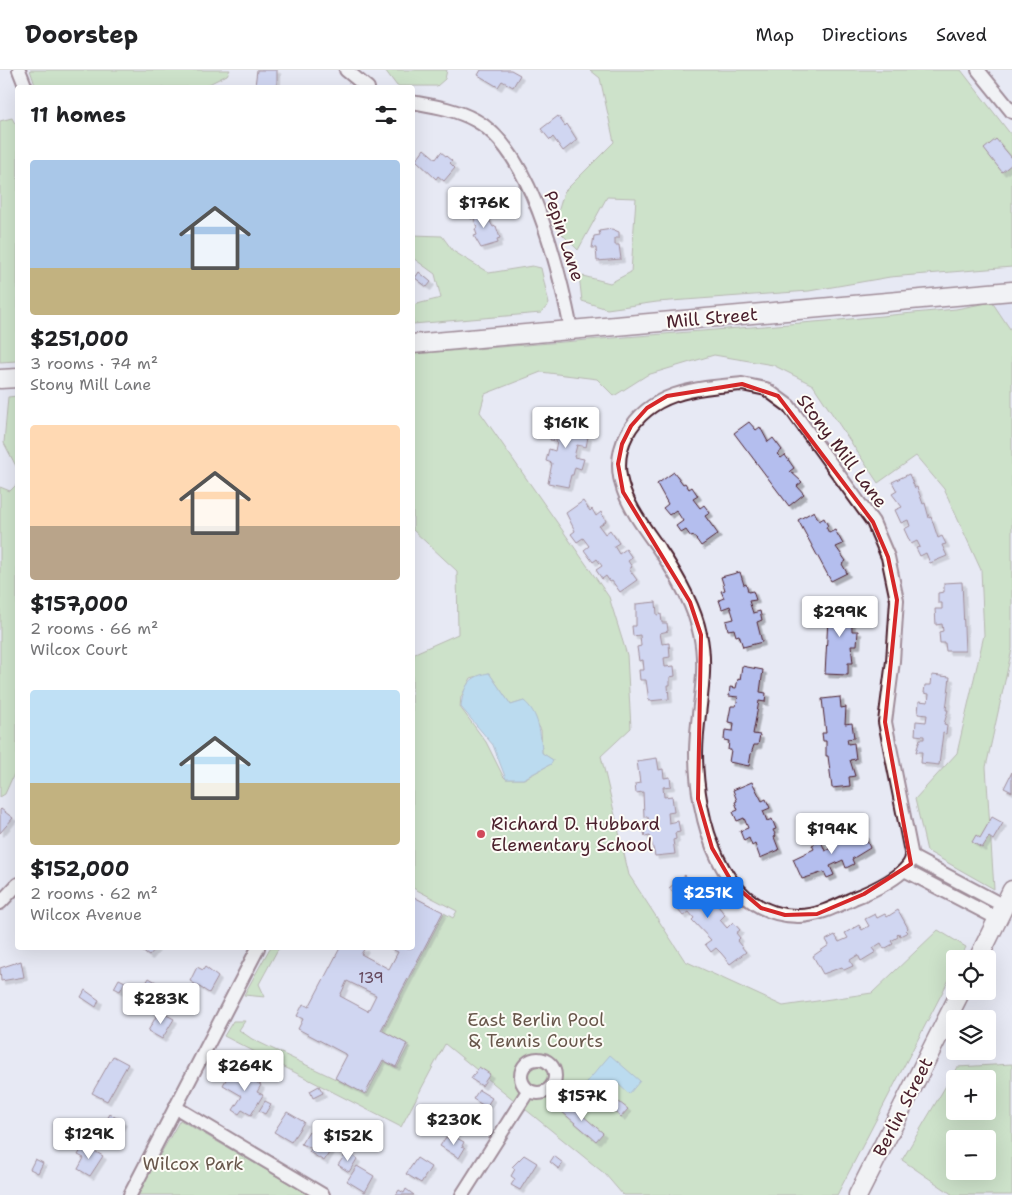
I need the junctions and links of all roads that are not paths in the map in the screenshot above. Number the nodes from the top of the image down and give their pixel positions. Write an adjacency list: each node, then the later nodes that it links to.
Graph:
1 (19, 70): 4 (street)
2 (346, 70): 5 (street)
3 (978, 70): 7 (street)
4 (25, 85)
5 (364, 85)
6 (415, 103): 9 (street, Pepin Lane)
7 (1012, 112)
8 (1012, 291): 9 (main road, Mill Street)
9 (571, 329): 10 (main road, Mill Street)
10 (415, 344)
11 (15, 378): 12 (main road)
12 (0, 379)
13 (912, 857): 14 (street); 14 (street, Stony Mill Lane); 18 (street)
14 (906, 871): 18 (street)
15 (15, 887): 17 (street)
16 (1012, 890): 18 (main road)
17 (0, 904)
18 (1001, 913): 20 (main road)
19 (257, 950): 23 (street)
20 (982, 950)
21 (956, 1000): 27 (main road, Berlin Street)
22 (528, 1090): 26 (street)
23 (176, 1107): 24 (street); 25 (street)
24 (130, 1195)
25 (322, 1195)
26 (462, 1195)
27 (858, 1195)

